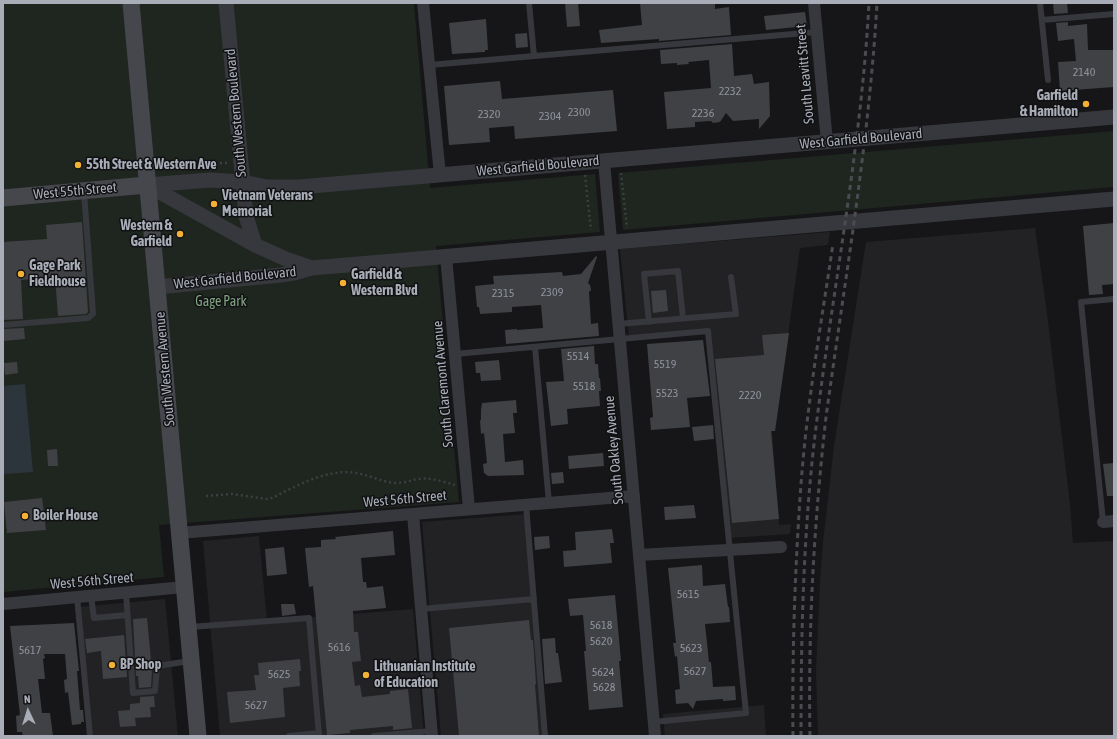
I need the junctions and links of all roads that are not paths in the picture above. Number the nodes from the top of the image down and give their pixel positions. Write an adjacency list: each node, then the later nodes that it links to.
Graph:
1 (131, 3): 18 (main road, South Western Avenue)
2 (226, 3): 17 (street, South Western Boulevard)
3 (422, 3): 11 (street)
4 (529, 3): 10 (lane)
5 (814, 3): 9 (street, South Leavitt Street)
6 (1040, 3): 8 (lane)
7 (1114, 14): 8 (lane)
8 (1042, 20): 12 (lane)
9 (816, 32): 10 (lane); 14 (street, South Leavitt Street)
10 (534, 56): 11 (lane)
11 (429, 65): 16 (street)
12 (1048, 80)
13 (1114, 117): 14 (street, West Garfield Boulevard)
14 (826, 142): 15 (street, West Garfield Boulevard)
15 (604, 161): 16 (street, West Garfield Boulevard); 22 (street, South Oakley Avenue)
16 (440, 175): 17 (street, West Garfield Boulevard)
17 (243, 182): 18 (street, West Garfield Boulevard); 23 (street, South Western Boulevard)
18 (147, 185): 19 (main road, West 55th Street); 23 (street, West Garfield Boulevard); 27 (main road, South Western Avenue)
19 (84, 190): 20 (main road, West 55th Street); 32 (lane)
20 (3, 198)
21 (1114, 199): 22 (street, West Garfield Boulevard)
22 (611, 242): 24 (street, West Garfield Boulevard); 31 (street, South Oakley Avenue)
23 (255, 245): 25 (street, West Garfield Boulevard)
24 (446, 256): 25 (street, West Garfield Boulevard); 35 (street, South Claremont Avenue)
25 (312, 268): 27 (street, West Garfield Boulevard)
26 (731, 276): 29 (lane)
27 (157, 287): 42 (main road, South Western Avenue)
28 (1114, 299): 41 (lane)
29 (683, 318): 30 (lane); 30 (lane)
30 (649, 322): 31 (lane)
31 (618, 324): 33 (street, South Oakley Avenue)
32 (3, 325)
33 (620, 339): 34 (lane); 36 (street, South Oakley Avenue); 44 (lane)
34 (535, 347): 35 (lane); 37 (lane)
35 (455, 354): 39 (street, South Claremont Avenue)
36 (634, 496): 37 (street, West 56th Street); 45 (street, South Oakley Avenue)
37 (548, 503): 38 (street, West 56th Street)
38 (526, 505): 39 (street, West 56th Street); 50 (lane)
39 (469, 509): 40 (street, West 56th Street)
40 (413, 514): 42 (street, West 56th Street); 52 (street)
41 (1108, 522)
42 (179, 533): 46 (main road, South Western Avenue)
43 (781, 547): 44 (street)
44 (731, 550): 45 (street); 56 (lane)
45 (639, 555): 56 (street, South Oakley Avenue)
46 (184, 587): 47 (street, West 56th Street); 54 (main road, South Western Avenue)
47 (126, 593): 48 (street, West 56th Street); 53 (lane)
48 (91, 596): 49 (street, West 56th Street); 53 (lane)
49 (77, 597): 51 (street, West 56th Street); 59 (lane)
50 (534, 599): 52 (lane); 63 (lane)
51 (3, 604)
52 (421, 609): 57 (street)
53 (127, 615): 55 (lane)
54 (188, 627): 55 (main road, South Western Avenue); 58 (lane)
55 (191, 661): 60 (main road, South Western Avenue)
56 (654, 722): 64 (street, South Oakley Avenue)
57 (432, 733): 62 (lane)
58 (319, 735): 61 (lane)
59 (90, 736)
60 (198, 736)
61 (289, 736)
62 (374, 736)
63 (545, 736)
64 (656, 736)

